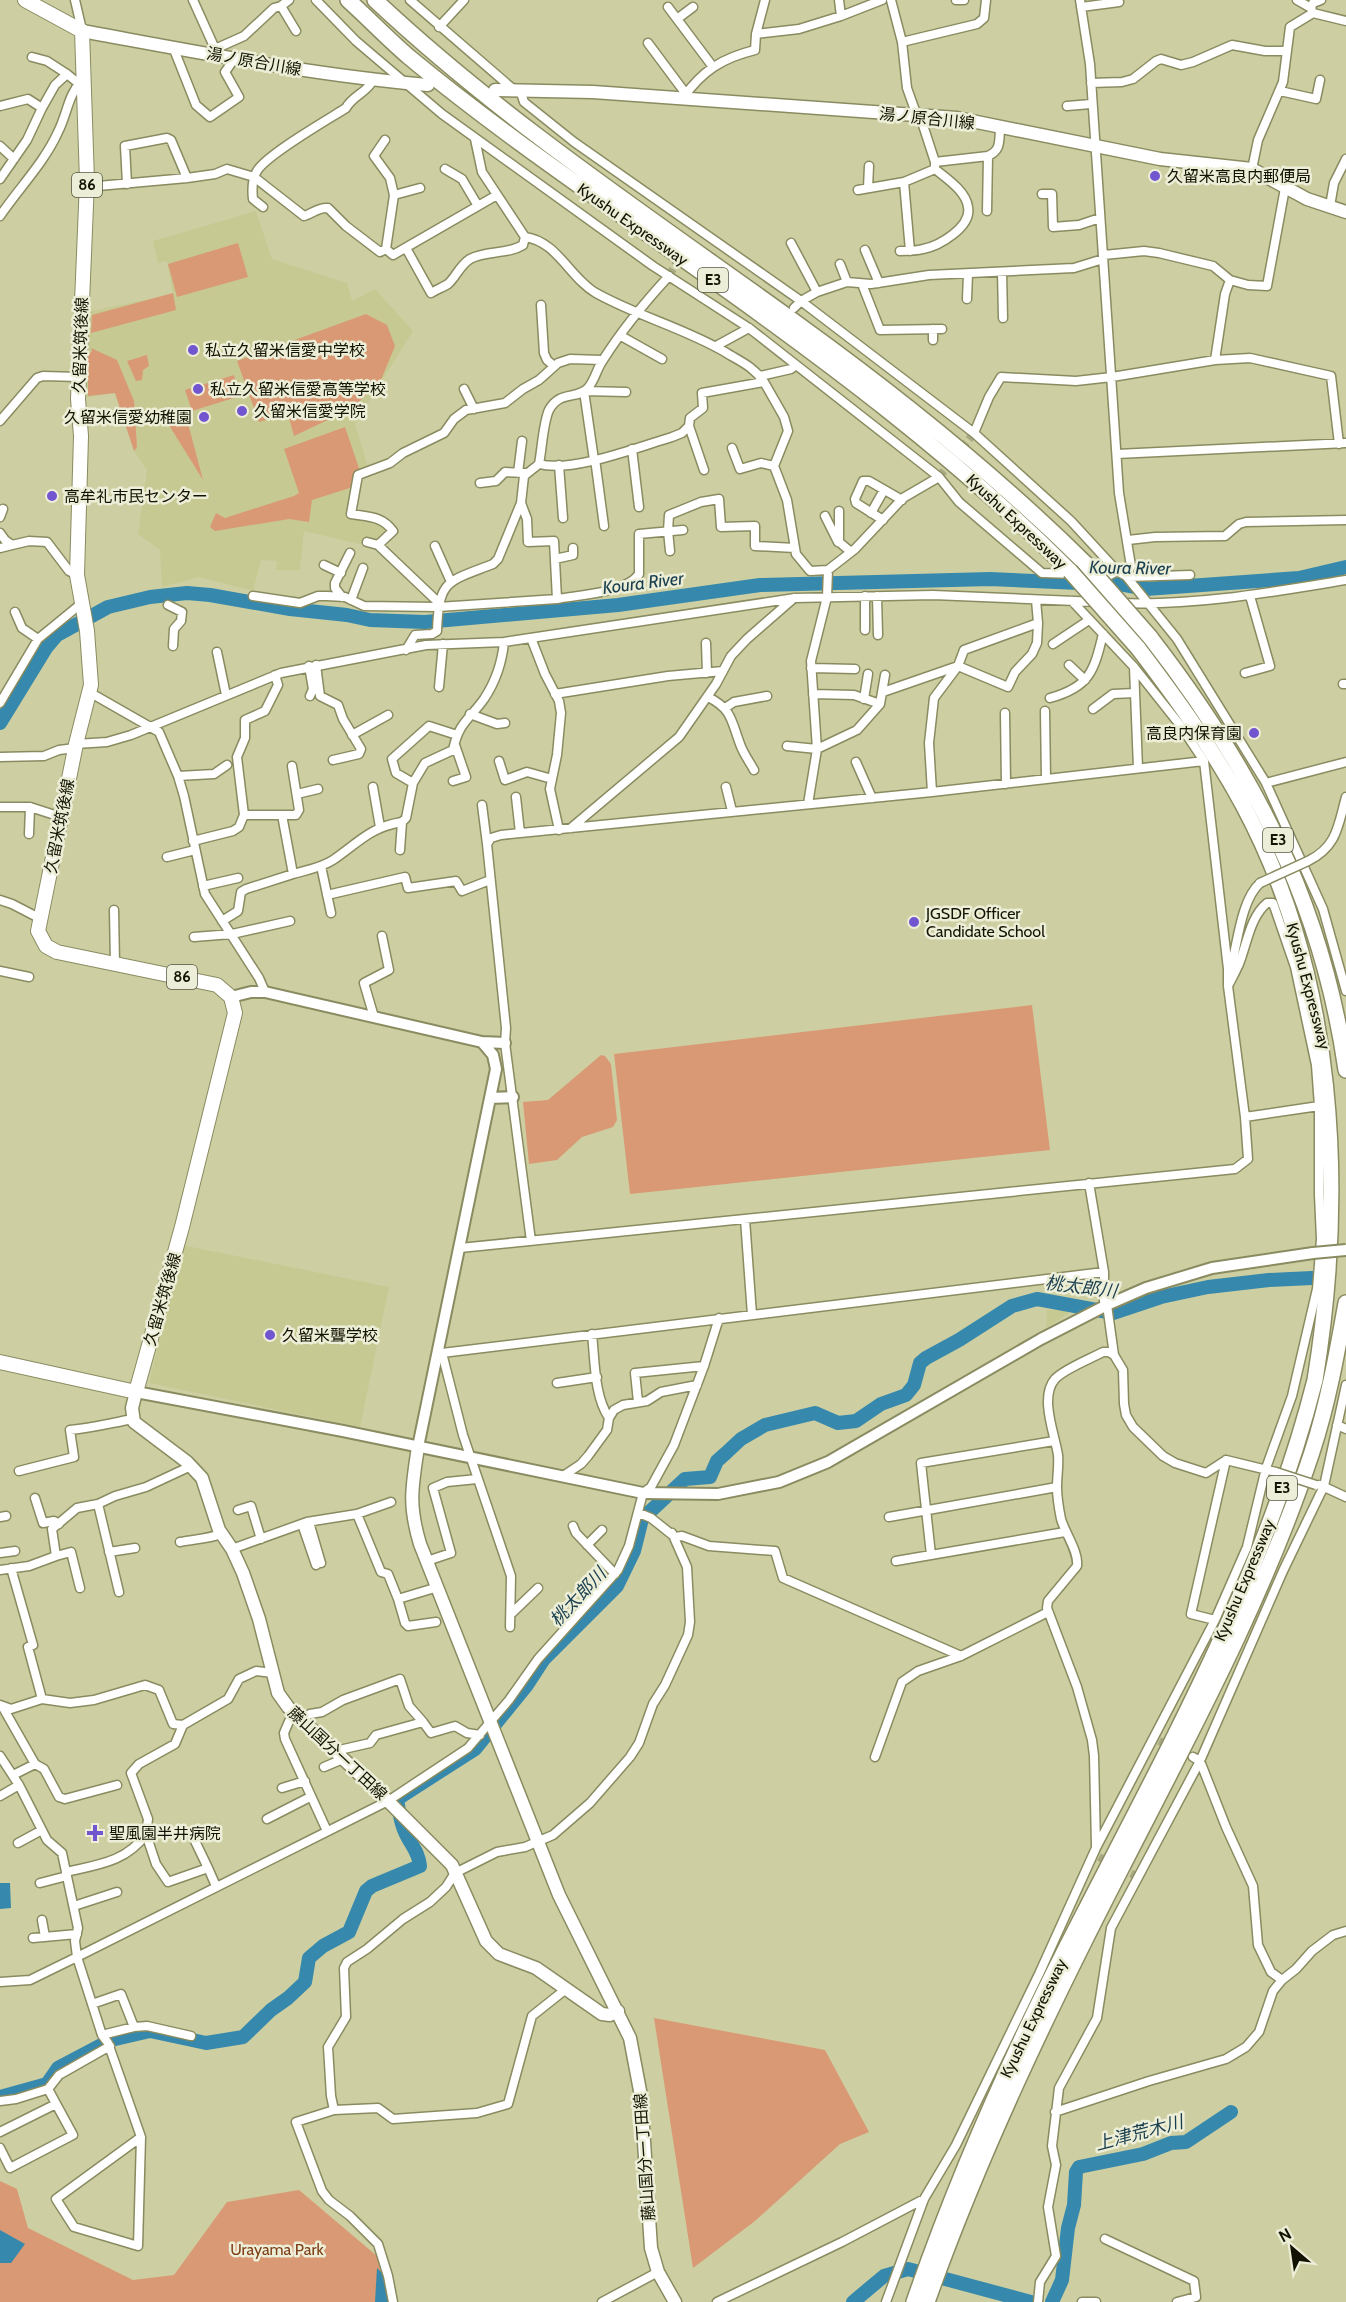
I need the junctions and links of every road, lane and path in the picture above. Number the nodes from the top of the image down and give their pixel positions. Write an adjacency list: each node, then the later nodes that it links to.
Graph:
1 (26, 0): 29 (main road)
2 (75, 0): 29 (street)
3 (193, 0): 36 (street)
4 (289, 0): 21 (street)
5 (316, 0): 44 (street)
6 (348, 0): 206 (highway, Kyushu Expressway / E3, bridge)
7 (375, 0): 206 (highway, Kyushu Expressway / E3, bridge)
8 (410, 0): 28 (street)
9 (464, 0): 28 (street)
10 (765, 0): 31 (street)
11 (839, 0): 25 (street)
12 (882, 0): 25 (street)
13 (891, 0): 32 (street)
14 (956, 0): 15 (street)
15 (964, 0)
16 (986, 0): 32 (street)
17 (1297, 0): 24 (street)
18 (1321, 0): 24 (street)
19 (1119, 2): 20 (street)
20 (1081, 4): 45 (street)
21 (281, 6): 30 (street); 36 (street)
22 (668, 7): 26 (street)
23 (693, 7): 26 (street)
24 (1312, 11): 27 (street); 35 (street)
25 (841, 16): 31 (street)
26 (677, 19): 39 (street)
27 (1346, 21)
28 (439, 27): 48 (street)
29 (82, 31): 34 (main road, 湯ノ原合川線); 41 (main road, 久留米筑後線 / 86)
30 (296, 31)
31 (756, 34): 39 (street)
32 (902, 42): 55 (street)
33 (648, 44): 50 (street)
34 (172, 47): 36 (main road, 湯ノ原合川線); 38 (street)
35 (1287, 51): 45 (street); 49 (street)
36 (217, 52): 38 (main road, 湯ノ原合川線)
37 (32, 57): 40 (street)
38 (235, 58): 42 (main road, 湯ノ原合川線)
39 (713, 67): 50 (street)
40 (67, 74): 41 (street); 54 (street)
41 (82, 80): 73 (main road, 久留米筑後線 / 86); 86 (street)
42 (373, 80): 44 (main road, 湯ノ原合川線); 68 (street)
43 (1320, 80): 49 (street)
44 (406, 83): 46 (main road, 湯ノ原合川線); 58 (street)
45 (1091, 83): 51 (street)
46 (428, 85)
47 (495, 90): 48 (main road, 湯ノ原合川線)
48 (516, 90): 50 (main road, 湯ノ原合川線); 88 (street)
49 (1280, 90): 67 (street)
50 (684, 96): 55 (main road, 湯ノ原合川線)
51 (1091, 104): 53 (street); 59 (street)
52 (0, 106): 54 (street)
53 (1067, 106)
54 (42, 108): 62 (street)
55 (919, 116): 56 (main road, 湯ノ原合川線); 64 (street)
56 (1000, 129): 59 (main road, 湯ノ原合川線); 61 (street)
57 (385, 140): 79 (street)
58 (475, 140): 80 (street); 101 (street)
59 (1095, 145): 67 (main road, 湯ノ原合川線); 87 (street)
60 (0, 146): 62 (street)
61 (988, 156): 64 (street); 84 (street)
62 (14, 159): 70 (street)
63 (1346, 159): 82 (street)
64 (935, 165): 71 (street); 96 (street)
65 (869, 166): 75 (street)
66 (445, 169): 81 (street)
67 (1252, 169): 76 (main road, 湯ノ原合川線)
68 (254, 177): 69 (street); 83 (street); 93 (street)
69 (187, 178): 72 (street); 72 (street)
70 (0, 179)
71 (904, 182): 75 (street); 96 (street)
72 (127, 184): 73 (street)
73 (87, 187): 122 (main road, 久留米筑後線 / 86)
74 (420, 188): 79 (street)
75 (868, 188): 77 (street)
76 (1285, 188): 82 (main road, 湯ノ原合川線); 102 (street)
77 (858, 190)
78 (1041, 194): 87 (street)
79 (394, 195): 93 (street)
80 (497, 195): 81 (street); 89 (street)
81 (478, 206): 92 (street)
82 (1330, 206): 85 (main road, 湯ノ原合川線)
83 (263, 207)
84 (987, 211)
85 (1346, 212)
86 (0, 216)
87 (1100, 218): 97 (street)
88 (699, 231): 90 (street); 108 (street)
89 (525, 237): 92 (street); 111 (street)
90 (691, 237)
91 (791, 243): 106 (street)
92 (406, 248): 93 (street)
93 (386, 249)
94 (865, 250): 104 (street)
95 (900, 251): 96 (street)
96 (910, 251)
97 (1104, 257): 99 (street); 102 (street); 123 (street)
98 (840, 264): 103 (street)
99 (1002, 272): 100 (street); 112 (street)
100 (968, 274): 104 (street); 107 (street)
101 (669, 276): 111 (street); 113 (street)
102 (1230, 280): 119 (street)
103 (847, 282): 105 (street); 106 (street)
104 (879, 283): 105 (street)
105 (862, 284): 115 (street)
106 (817, 292): 108 (street)
107 (967, 299)
108 (801, 301): 110 (street); 131 (street)
109 (541, 305): 121 (street)
110 (794, 308)
111 (636, 312): 114 (street); 116 (street)
112 (1003, 318)
113 (749, 328): 116 (street); 120 (street)
114 (621, 336): 117 (street); 118 (street)
115 (933, 340)
116 (716, 345): 124 (street)
117 (662, 359)
118 (602, 360): 121 (street); 126 (street)
119 (1215, 360): 123 (street); 133 (street)
120 (796, 365): 124 (street); 143 (street)
121 (554, 366): 128 (street)
122 (79, 377): 129 (street); 177 (main road, 久留米筑後線 / 86)
123 (1112, 377): 131 (street); 136 (street)
124 (762, 379): 130 (street); 140 (street)
125 (464, 389): 128 (street)
126 (584, 391): 127 (street); 137 (street); 138 (street)
127 (626, 392)
128 (474, 409): 163 (street)
129 (0, 421)
130 (689, 426): 135 (street); 141 (street)
131 (974, 433): 174 (street)
132 (522, 441): 142 (street)
133 (1342, 443): 136 (street)
134 (732, 448): 140 (street)
135 (632, 449): 137 (street); 148 (street)
136 (1117, 454): 159 (street)
137 (594, 460): 139 (street); 155 (street)
138 (539, 464): 139 (street); 142 (street)
139 (559, 465): 152 (street)
140 (774, 466): 167 (street)
141 (704, 470)
142 (523, 473): 144 (street); 147 (street)
143 (939, 477): 146 (street); 174 (street)
144 (480, 483)
145 (884, 490): 146 (street); 150 (street); 150 (street)
146 (902, 500): 153 (street)
147 (521, 503): 171 (street); 181 (street)
148 (639, 507)
149 (839, 512): 161 (street)
150 (871, 513): 153 (street)
151 (825, 516): 161 (street)
152 (563, 518)
153 (882, 520): 169 (street)
154 (1346, 520): 159 (street)
155 (604, 526)
156 (683, 530): 157 (street)
157 (668, 531): 167 (street); 168 (street); 189 (street)
158 (0, 533): 162 (street)
159 (1128, 540): 179 (street)
160 (367, 542): 163 (street)
161 (839, 542): 169 (street)
162 (12, 545): 165 (street); 177 (street)
163 (378, 545): 196 (street)
164 (435, 546): 181 (street)
165 (0, 548)
166 (573, 548): 171 (street)
167 (795, 548): 176 (street)
168 (670, 551)
169 (851, 552): 176 (street)
170 (350, 553): 175 (street)
171 (555, 559): 189 (street)
172 (324, 565): 175 (street)
173 (363, 568): 190 (street)
174 (1117, 571): 179 (street)
175 (341, 573): 187 (street)
176 (827, 573): 182 (street)
177 (77, 575): 193 (main road, 久留米筑後線 / 86)
178 (1190, 575): 179 (street)
179 (1128, 577): 194 (street)
180 (1346, 580): 186 (street)
181 (451, 582): 196 (street)
182 (827, 595): 184 (street); 188 (street); 217 (street)
183 (253, 596): 187 (street)
184 (865, 596): 185 (street); 200 (street)
185 (877, 596): 191 (street); 202 (street)
186 (1250, 596): 194 (street); 221 (street)
187 (342, 597): 190 (street)
188 (795, 598): 203 (street); 219 (street)
189 (557, 599): 196 (street)
190 (351, 600): 196 (street)
191 (1036, 600): 192 (street); 199 (street)
192 (1072, 601): 194 (street); 198 (street)
193 (82, 603): 204 (street); 227 (main road, 久留米筑後線 / 86)
194 (1147, 604): 268 (street)
195 (168, 605): 210 (street)
196 (438, 607): 211 (street)
197 (15, 612): 204 (street)
198 (1089, 620): 201 (street); 209 (street)
199 (1038, 623): 215 (street); 215 (street)
200 (865, 630)
201 (1103, 634): 216 (street); 225 (street)
202 (878, 636)
203 (531, 638): 205 (street); 230 (street)
204 (38, 639): 238 (street)
205 (504, 642): 207 (street); 244 (street)
206 (1144, 642): 323 (highway, Kyushu Expressway / E3); 477 (highway, Kyushu Expressway / E3)
207 (443, 644): 211 (street); 226 (street)
208 (706, 644): 220 (street)
209 (1053, 644)
210 (173, 646)
211 (406, 650): 214 (street)
212 (217, 652): 232 (street)
213 (1069, 665): 225 (street)
214 (313, 666): 223 (street); 233 (street); 248 (street)
215 (958, 666): 228 (street); 273 (street)
216 (1134, 667): 229 (street); 256 (street)
217 (811, 668): 218 (street); 231 (street)
218 (855, 669)
219 (723, 671): 220 (street); 235 (street)
220 (707, 673): 230 (street)
221 (1245, 673)
222 (868, 674): 237 (street)
223 (275, 675): 232 (street); 284 (street)
224 (885, 675): 228 (street)
225 (1085, 680): 236 (street)
226 (439, 687)
227 (89, 692): 247 (street); 250 (main road, 久留米筑後線 / 86)
228 (884, 692): 239 (street)
229 (1135, 693): 241 (street); 261 (street)
230 (555, 694): 264 (street)
231 (813, 694): 237 (street); 252 (street)
232 (226, 695): 247 (street)
233 (310, 696)
234 (767, 696): 240 (street)
235 (708, 697): 240 (street); 288 (street)
236 (1050, 698)
237 (864, 699): 239 (street)
238 (0, 704)
239 (880, 704): 252 (street)
240 (725, 708): 262 (street)
241 (1093, 709)
242 (1045, 711): 265 (street)
243 (1005, 713): 269 (street)
244 (470, 714): 246 (street); 249 (street)
245 (388, 715): 248 (street)
246 (505, 723)
247 (152, 727): 250 (street); 263 (street)
248 (352, 735): 254 (street)
249 (456, 740): 266 (street); 267 (street); 267 (street)
250 (75, 746): 253 (street); 285 (main road, 久留米筑後線 / 86)
251 (787, 746): 252 (street)
252 (818, 749): 278 (street)
253 (0, 757)
254 (333, 760)
255 (499, 761): 264 (street)
256 (1204, 761): 261 (street); 313 (street)
257 (856, 762): 277 (street)
258 (1346, 762): 268 (street)
259 (227, 765): 263 (street)
260 (292, 766): 274 (street)
261 (1138, 768): 265 (street)
262 (754, 770)
263 (178, 776): 292 (street)
264 (552, 779): 289 (street)
265 (1046, 779): 269 (street)
266 (453, 782)
267 (413, 783): 286 (street)
268 (1266, 783): 317 (street)
269 (1006, 784): 273 (street)
270 (373, 787): 287 (street)
271 (726, 787): 282 (street)
272 (318, 789): 274 (street)
273 (932, 792): 277 (street)
274 (297, 794): 283 (street)
275 (516, 797): 290 (street)
276 (1346, 797): 313 (street, bridge)
277 (872, 798): 278 (street)
278 (808, 804): 282 (street)
279 (482, 805): 293 (street)
280 (1, 807): 281 (street)
281 (30, 807): 285 (street); 291 (street)
282 (732, 811): 288 (street)
283 (282, 815): 284 (street); 298 (street)
284 (244, 816): 292 (street)
285 (61, 817): 306 (main road, 久留米筑後線 / 86)
286 (402, 822): 287 (street); 295 (street)
287 (380, 827): 297 (street)
288 (571, 829): 289 (street)
289 (558, 830): 290 (street)
290 (520, 833): 293 (street)
291 (29, 834)
292 (193, 841): 294 (street)
293 (487, 844): 300 (street)
294 (195, 850): 296 (street); 301 (street)
295 (400, 850)
296 (167, 857)
297 (321, 866): 298 (street); 302 (street)
298 (293, 874): 307 (street)
299 (238, 878): 301 (street)
300 (490, 880): 302 (street); 322 (street)
301 (203, 886): 307 (street)
302 (327, 895): 305 (street)
303 (0, 900): 306 (street)
304 (114, 910): 312 (street)
305 (331, 913)
306 (41, 919): 312 (main road, 久留米筑後線 / 86)
307 (222, 921): 309 (street)
308 (290, 921): 309 (street)
309 (231, 934): 311 (street); 318 (street)
310 (382, 936): 320 (street)
311 (194, 937)
312 (115, 964): 319 (main road, 久留米筑後線 / 86)
313 (1228, 969): 316 (street)
314 (0, 970): 315 (street)
315 (29, 977)
316 (1228, 986): 326 (street); 327 (street)
317 (1346, 991)
318 (265, 992): 319 (street); 320 (street)
319 (231, 997): 347 (main road, 久留米筑後線)
320 (374, 1017): 321 (street)
321 (482, 1042): 322 (street); 325 (street)
322 (505, 1043): 324 (street)
323 (1346, 1070)
324 (513, 1097): 325 (street); 330 (street)
325 (490, 1098): 331 (street)
326 (1319, 1106): 327 (street); 357 (street)
327 (1245, 1117): 328 (street)
328 (1089, 1183): 329 (street); 333 (street)
329 (746, 1219): 330 (street); 336 (street)
330 (531, 1241): 331 (street)
331 (460, 1248): 339 (street)
332 (1346, 1250): 335 (street, bridge)
333 (1104, 1272): 335 (street); 336 (street)
334 (1346, 1303): 478 (highway, Kyushu Expressway / E3)
335 (1107, 1305): 340 (street); 363 (street)
336 (752, 1315): 337 (street)
337 (719, 1318): 338 (street); 342 (street)
338 (592, 1334): 339 (street); 343 (street)
339 (440, 1352): 353 (street); 354 (street)
340 (1114, 1355): 352 (street); 355 (street)
341 (0, 1362): 347 (main road)
342 (704, 1366): 346 (street); 348 (street)
343 (597, 1377): 344 (street); 349 (street)
344 (557, 1383)
345 (1346, 1384): 351 (street)
346 (697, 1385): 348 (street); 363 (street)
347 (136, 1392): 350 (main road); 353 (street)
348 (638, 1402): 349 (street)
349 (609, 1418): 359 (street)
350 (133, 1419): 356 (main road, 藤山国分一丁田線); 358 (street)
351 (1342, 1427): 361 (street)
352 (1054, 1441): 362 (street); 371 (street)
353 (418, 1447): 354 (street); 393 (main road, 藤山国分一丁田線)
354 (471, 1457): 359 (street); 360 (street)
355 (1226, 1460): 357 (street); 405 (street)
356 (191, 1466): 369 (street); 381 (main road, 藤山国分一丁田線)
357 (1266, 1468): 361 (street, bridge); 405 (street)
358 (20, 1470)
359 (563, 1476): 363 (street)
360 (477, 1479): 393 (street); 404 (street)
361 (1320, 1486): 364 (street); 368 (street)
362 (1057, 1487): 371 (street); 379 (street)
363 (643, 1493): 372 (street)
364 (1335, 1493): 365 (street); 368 (street)
365 (1346, 1497)
366 (35, 1498): 376 (street)
367 (391, 1502): 373 (street)
368 (1316, 1503): 420 (street)
369 (98, 1504): 376 (street); 388 (street)
370 (238, 1510): 382 (street)
371 (926, 1510): 374 (street); 390 (street)
372 (639, 1513): 380 (street); 397 (street)
373 (357, 1514): 375 (street); 402 (street)
374 (890, 1517)
375 (306, 1523): 382 (street); 394 (street)
376 (59, 1524): 391 (street)
377 (573, 1526): 384 (street)
378 (602, 1530): 384 (street)
379 (1065, 1532): 390 (street); 403 (street)
380 (672, 1533): 408 (street); 437 (street)
381 (221, 1534): 383 (street); 386 (main road, 藤山国分一丁田線)
382 (261, 1539): 386 (street)
383 (180, 1542)
384 (587, 1545): 397 (street)
385 (135, 1548): 388 (street)
386 (232, 1549): 409 (main road, 藤山国分一丁田線)
387 (15, 1551): 389 (street)
388 (109, 1552): 401 (street)
389 (0, 1553)
390 (931, 1555): 392 (street)
391 (56, 1556): 395 (street); 399 (street)
392 (896, 1561)
393 (427, 1562): 398 (main road, 藤山国分一丁田線)
394 (319, 1564)
395 (11, 1568): 396 (street); 410 (street)
396 (0, 1570)
397 (615, 1574): 414 (street)
398 (438, 1587): 402 (street); 414 (main road, 藤山国分一丁田線)
399 (80, 1588)
400 (538, 1588): 404 (street)
401 (119, 1592)
402 (398, 1599): 406 (street)
403 (1048, 1612): 408 (street); 438 (street)
404 (512, 1613): 407 (street)
405 (1215, 1620): 438 (street)
406 (436, 1622)
407 (510, 1627)
408 (961, 1656): 419 (street)
409 (273, 1673): 412 (main road, 藤山国分一丁田線); 415 (street)
410 (42, 1700): 411 (street); 415 (street)
411 (1, 1705): 421 (street)
412 (297, 1716): 413 (street); 417 (main road, 藤山国分一丁田線); 424 (street)
413 (423, 1722): 416 (street); 417 (street)
414 (492, 1722): 416 (street); 437 (main road, 藤山国分一丁田線)
415 (183, 1725): 434 (street)
416 (480, 1735): 430 (street)
417 (339, 1755): 422 (street); 430 (main road, 藤山国分一丁田線)
418 (0, 1756): 423 (street)
419 (875, 1757)
420 (1196, 1759): 452 (street); 465 (street)
421 (35, 1764): 423 (street); 426 (street)
422 (324, 1767)
423 (13, 1775): 425 (street)
424 (305, 1780): 427 (street); 429 (street)
425 (19, 1785): 428 (street); 432 (street)
426 (117, 1785)
427 (282, 1788)
428 (0, 1796)
429 (310, 1797): 431 (street); 433 (street)
430 (388, 1801): 433 (street); 440 (main road, 藤山国分一丁田線)
431 (267, 1819)
432 (42, 1830): 436 (street); 441 (street)
433 (327, 1831): 443 (street)
434 (146, 1834): 439 (street); 441 (street)
435 (195, 1841): 439 (street)
436 (18, 1843)
437 (538, 1843): 440 (street); 456 (main road, 藤山国分一丁田線)
438 (1096, 1853): 469 (street)
439 (208, 1868): 443 (street)
440 (455, 1873): 454 (main road, 藤山国分一丁田線); 464 (street)
441 (66, 1874): 442 (street); 445 (street)
442 (40, 1883)
443 (216, 1886): 451 (street)
444 (117, 1892): 445 (street)
445 (74, 1906): 448 (street)
446 (42, 1920): 449 (street)
447 (1346, 1931): 452 (street)
448 (76, 1934): 449 (street); 451 (street)
449 (45, 1937): 450 (street)
450 (33, 1938)
451 (78, 1957): 453 (street); 455 (street)
452 (1282, 1980): 465 (street)
453 (0, 1982)
454 (566, 1989): 456 (main road, 藤山国分一丁田線); 464 (street)
455 (92, 2004): 457 (street); 458 (street)
456 (618, 2011): 471 (main road, 藤山国分一丁田線)
457 (134, 2026): 458 (street); 459 (street)
458 (102, 2035): 460 (street)
459 (191, 2036)
460 (110, 2046): 461 (street); 467 (street)
461 (48, 2089): 462 (street); 463 (street)
462 (0, 2101)
463 (56, 2104): 466 (street); 468 (street)
464 (334, 2110): 472 (street)
465 (1055, 2112): 479 (street)
466 (0, 2132)
467 (141, 2137): 467 (street)
468 (0, 2148)
469 (924, 2199): 475 (street); 476 (street)
470 (1105, 2239): 482 (street)
471 (658, 2272): 473 (street); 474 (main road, 藤山国分一丁田線)
472 (393, 2302)
473 (602, 2302)
474 (675, 2302)
475 (717, 2302)
476 (886, 2302)
477 (914, 2302)
478 (927, 2302)
479 (1038, 2302)
480 (1082, 2302): 481 (street)
481 (1096, 2302)
482 (1177, 2302)

